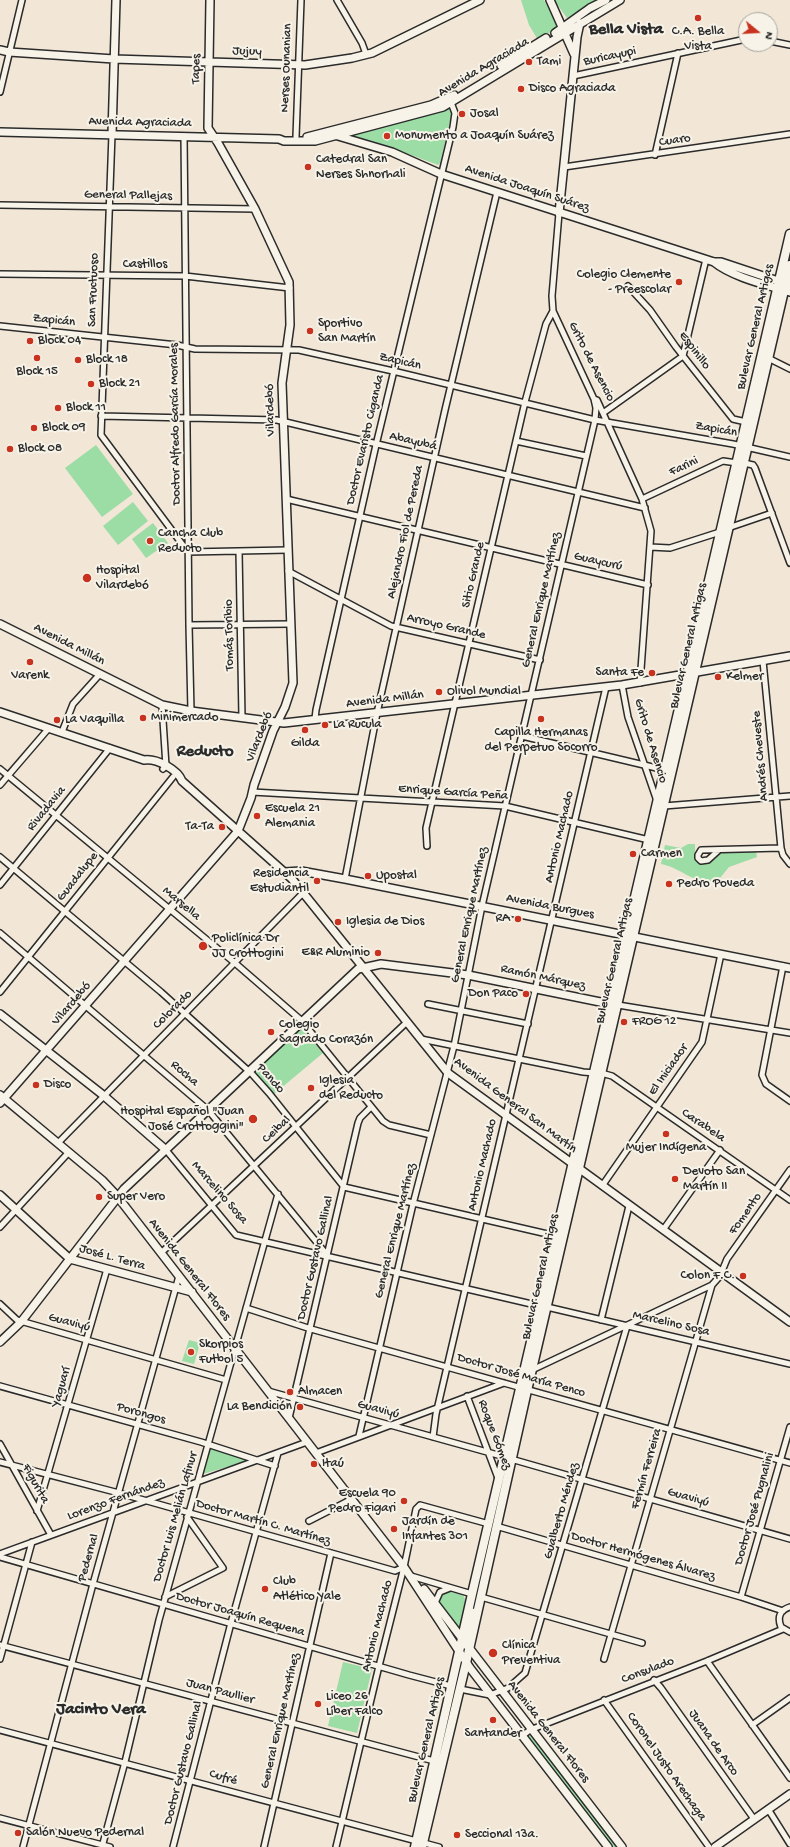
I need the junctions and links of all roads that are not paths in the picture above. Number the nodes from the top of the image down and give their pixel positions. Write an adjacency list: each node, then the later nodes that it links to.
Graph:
1 (22, 0): 17 (street)
2 (116, 0): 21 (street, San Fructuoso)
3 (210, 0): 22 (street, Tapes)
4 (301, 0): 23 (street, Nerses Ounanian)
5 (337, 0): 19 (street)
6 (480, 0): 19 (street, Jujuy)
7 (549, 0): 11 (street)
8 (606, 0): 11 (street, Avenida Agraciada)
9 (620, 0): 10 (street, Avenida Agraciada)
10 (580, 23): 11 (street, Avenida Agraciada); 13 (street, Grito de Asencio)
11 (566, 28): 13 (street); 20 (street); 26 (street, Avenida Agraciada)
12 (738, 41): 18 (street, Buricayupi)
13 (576, 43): 20 (street, Grito de Asencio)
14 (778, 43): 15 (street)
15 (790, 45)
16 (0, 50): 17 (street, Jujuy)
17 (9, 52): 21 (street, Jujuy); 25 (street)
18 (678, 53): 24 (street, Buricayupi); 35 (street)
19 (366, 54): 23 (street, Jujuy)
20 (575, 56): 24 (street, Grito de Asencio)
21 (114, 59): 22 (street, Jujuy); 28 (street, San Fructuoso)
22 (209, 63): 23 (street, Jujuy); 32 (street, Tapes)
23 (298, 66): 33 (street, Nerses Ounanian)
24 (573, 76): 36 (street, Grito de Asencio)
25 (0, 92)
26 (450, 100): 30 (street, Avenida Agraciada); 33 (street, Avenida Agraciada); 37 (street, Doctor Evaristo Ciganda)
27 (0, 132): 28 (street, Avenida Agraciada)
28 (112, 134): 31 (street, Avenida Agraciada); 40 (street, San Fructuoso)
29 (790, 134): 35 (street, Cuaro)
30 (336, 135): 34 (street, Avenida Agraciada); 37 (street, Avenida Joaquín Suárez)
31 (184, 136): 32 (street, Avenida Agraciada); 41 (street, Doctor Alfredo García Morales)
32 (214, 136): 34 (street, Avenida Agraciada); 42 (street, Tapes)
33 (296, 137): 34 (street, Avenida Agraciada)
34 (279, 139)
35 (655, 155): 36 (street, Cuaro)
36 (564, 168): 43 (street, Grito de Asencio)
37 (441, 174): 38 (street, Avenida Joaquín Suárez); 61 (street, Doctor Evaristo Ciganda)
38 (497, 192): 43 (street, Avenida Joaquín Suárez); 62 (street, Alejandro Fiol de Pereda)
39 (0, 205): 40 (street, General Pallejas)
40 (109, 207): 41 (street, General Pallejas); 48 (street, San Fructuoso)
41 (185, 208): 42 (street, General Pallejas); 49 (street, Doctor Alfredo García Morales)
42 (255, 209): 52 (street, Vilardebó)
43 (559, 213): 45 (street, Avenida Joaquín Suárez); 53 (street, Grito de Asencio)
44 (790, 234): 51 (main road, Bulevar General Artigas)
45 (710, 260): 51 (street, Avenida Joaquín Suárez); 58 (street)
46 (790, 265): 51 (main road, Bulevar General Artigas)
47 (0, 274): 48 (street, Castillos)
48 (107, 276): 49 (street, Castillos); 55 (street, San Fructuoso)
49 (185, 276): 52 (street, Castillos); 56 (street, Doctor Alfredo García Morales)
50 (628, 286): 58 (street, Espinillo)
51 (784, 287): 59 (main road, Bulevar General Artigas); 71 (main road, Bulevar General Artigas)
52 (290, 288): 57 (street, Vilardebó)
53 (553, 311): 63 (street, Grito de Asencio); 64 (street, Sitio Grande)
54 (0, 326): 55 (street, Zapicán)
55 (105, 337): 56 (street, Zapicán); 66 (street, San Fructuoso)
56 (186, 347): 57 (street, Zapicán); 67 (street, Doctor Alfredo García Morales)
57 (286, 350): 61 (street, Zapicán); 69 (street, Vilardebó)
58 (683, 356): 65 (street); 71 (street, Espinillo)
59 (768, 358): 60 (street); 74 (main road, Bulevar General Artigas)
60 (790, 369)
61 (394, 371): 62 (street, Zapicán); 73 (street, Doctor Evaristo Ciganda)
62 (451, 386): 64 (street, Zapicán); 77 (street, Alejandro Fiol de Pereda)
63 (594, 398): 65 (street, Grito de Asencio); 68 (street, General Enrique Martínez)
64 (525, 402): 68 (street, Zapicán); 72 (street, Sitio Grande)
65 (604, 413): 70 (street, Grito de Asencio)
66 (101, 416): 67 (street, Abayubá); 93 (street, San Fructuoso)
67 (187, 418): 69 (street, Abayubá); 93 (street, Doctor Alfredo García Morales)
68 (595, 420): 70 (street, Zapicán); 75 (street, General Enrique Martínez)
69 (283, 421): 73 (street, Abayubá); 81 (street, Vilardebó)
70 (608, 422): 74 (street, Zapicán); 82 (street, Grito de Asencio)
71 (746, 422): 74 (main road, Bulevar General Artigas)
72 (516, 441): 75 (street); 79 (street, Sitio Grande)
73 (376, 444): 77 (street, Abayubá); 85 (street, Doctor Evaristo Ciganda)
74 (744, 446): 76 (street, Zapicán); 78 (main road, Bulevar General Artigas)
75 (586, 456): 80 (street, General Enrique Martínez)
76 (790, 457)
77 (434, 458): 79 (street, Abayubá); 87 (street, Alejandro Fiol de Pereda)
78 (740, 463): 82 (street, Farini); 84 (street); 86 (main road, Bulevar General Artigas); 88 (main road, Bulevar General Artigas)
79 (508, 476): 80 (street, Abayubá); 90 (street, Sitio Grande)
80 (577, 492): 83 (street, Abayubá); 95 (street, General Enrique Martínez)
81 (286, 499): 85 (street, Guaycurú); 91 (street, Vilardebó)
82 (642, 499): 83 (street, Grito de Asencio)
83 (645, 508): 89 (street, Grito de Asencio)
84 (772, 513): 86 (street); 94 (street)
85 (359, 517): 87 (street, Guaycurú); 98 (street, Doctor Evaristo Ciganda)
86 (728, 528): 109 (main road, Bulevar General Artigas)
87 (418, 531): 90 (street, Guaycurú); 103 (street, Alejandro Fiol de Pereda)
88 (720, 532): 89 (street); 109 (main road, Bulevar General Artigas)
89 (650, 547): 97 (street, Grito de Asencio)
90 (492, 548): 95 (street, Guaycurú); 104 (street, Sitio Grande)
91 (288, 550): 92 (street); 96 (street, Vilardebó)
92 (239, 551): 93 (street); 102 (street, Tomás Toribio)
93 (188, 552): 101 (street, Doctor Alfredo García Morales)
94 (790, 563)
95 (561, 564): 97 (street, Guaycurú); 106 (street, General Enrique Martínez)
96 (288, 571): 98 (street, Arroyo Grande); 100 (street, Vilardebó)
97 (648, 585): 110 (street, Grito de Asencio)
98 (341, 598): 103 (street, Arroyo Grande); 120 (street, Doctor Evaristo Ciganda)
99 (0, 624): 108 (street, Avenida Millán)
100 (290, 624): 102 (street); 121 (street, Vilardebó)
101 (189, 625): 102 (street); 116 (street, Doctor Alfredo García Morales)
102 (241, 625): 119 (street, Tomás Toribio)
103 (397, 627): 104 (street, Arroyo Grande); 118 (street, Alejandro Fiol de Pereda)
104 (470, 643): 106 (street, Arroyo Grande); 114 (street, Sitio Grande)
105 (790, 656): 107 (street, Avenida Millán)
106 (540, 660): 113 (street, General Enrique Martínez)
107 (763, 661): 109 (street, Avenida Millán); 138 (street, Andrés Cheveste)
108 (100, 674): 115 (street, Avenida Millán); 123 (street)
109 (691, 675): 110 (street, Avenida Millán); 130 (main road, Bulevar General Artigas); 140 (main road, Bulevar General Artigas)
110 (640, 683): 111 (street, Avenida Millán)
111 (622, 686): 112 (street, Avenida Millán); 127 (street, Grito de Asencio)
112 (606, 687): 113 (street, Avenida Millán); 126 (street, Antonio Machado)
113 (532, 696): 114 (street, Avenida Millán); 124 (street, General Enrique Martínez)
114 (455, 704): 118 (street, Avenida Millán); 139 (street, Sitio Grande)
115 (162, 705): 116 (street, Avenida Millán); 128 (street)
116 (191, 711): 119 (street, Avenida Millán)
117 (0, 712): 122 (street, Avenida General San Martín)
118 (377, 713): 120 (street, Avenida Millán); 137 (street, Alejandro Fiol de Pereda)
119 (242, 718): 121 (street, Avenida Millán)
120 (315, 720): 121 (street, Avenida Millán)
121 (278, 722): 135 (street, Vilardebó)
122 (49, 728): 123 (street, Avenida General San Martín); 131 (street)
123 (62, 732): 125 (street, Avenida General San Martín)
124 (522, 736): 126 (street); 141 (street, General Enrique Martínez)
125 (110, 748): 128 (street, Avenida General San Martín); 142 (street, Rivadavia)
126 (591, 752): 127 (street); 143 (street, Antonio Machado)
127 (645, 765): 130 (street); 140 (street, Grito de Asencio)
128 (165, 767): 132 (street, Avenida General San Martín); 133 (street, Avenida General San Martín)
129 (0, 769): 131 (street, Marsella)
130 (665, 770): 140 (main road, Bulevar General Artigas)
131 (8, 776): 134 (street); 142 (street, Marsella)
132 (174, 777): 133 (street, Avenida General San Martín); 150 (street, Guadalupe)
133 (182, 781): 144 (street, Avenida General San Martín)
134 (0, 785)
135 (252, 792): 137 (street, Enrique García Peña); 144 (street, Vilardebó)
136 (790, 796): 138 (street)
137 (362, 797): 139 (street, Enrique García Peña); 156 (street, Alejandro Fiol de Pereda)
138 (776, 797): 140 (street); 147 (street, Andrés Cheveste)
139 (432, 802): 141 (street, Enrique García Peña); 146 (street, Sitio Grande)
140 (661, 804): 145 (main road, Bulevar General Artigas); 164 (main road, Bulevar General Artigas)
141 (506, 806): 143 (street, Enrique García Peña); 159 (street, General Enrique Martínez)
142 (56, 815): 150 (street, Marsella); 152 (street, Rivadavia)
143 (574, 822): 145 (street, Enrique García Peña); 162 (street, Antonio Machado)
144 (238, 832): 153 (street, Avenida General San Martín); 160 (street, Vilardebó)
145 (649, 840): 164 (main road, Bulevar General Artigas)
146 (427, 846)
147 (781, 848): 148 (street); 151 (street)
148 (719, 850)
149 (0, 857): 152 (street, Pando)
150 (107, 858): 160 (street, Marsella); 161 (street, Guadalupe)
151 (790, 864)
152 (13, 868): 157 (street, Rivadavia); 161 (street, Pando)
153 (285, 872): 154 (street, Avenida Burgues); 155 (street, Avenida General San Martín)
154 (304, 872): 155 (street); 156 (street, Avenida Burgues)
155 (292, 879): 158 (street, Avenida General San Martín)
156 (345, 879): 159 (street, Avenida Burgues)
157 (0, 885)
158 (303, 893): 168 (street, Colorado); 170 (street, Avenida General San Martín)
159 (482, 906): 162 (street, Avenida Burgues); 171 (street, General Enrique Martínez)
160 (169, 909): 167 (street, Vilardebó); 168 (street, Marsella)
161 (65, 912): 166 (street, Guadalupe); 167 (street, Pando)
162 (552, 920): 164 (street, Avenida Burgues); 172 (street, Antonio Machado)
163 (0, 933): 166 (street, Rocha)
164 (630, 936): 165 (street, Avenida Burgues); 176 (main road, Bulevar General Artigas)
165 (720, 954): 169 (street, Avenida Burgues); 180 (street, El Iniciador)
166 (28, 956): 173 (street, Guadalupe); 175 (street, Rocha)
167 (124, 961): 175 (street, Vilardebó); 179 (street, Pando)
168 (234, 963): 179 (street, Colorado); 181 (street, Marsella)
169 (786, 967): 184 (street)
170 (363, 968): 171 (street, Ramón Márquez); 181 (street); 182 (street, Avenida General San Martín)
171 (468, 975): 172 (street, Ramón Márquez); 177 (street, General Enrique Martínez)
172 (536, 989): 176 (street, Ramón Márquez); 183 (street, Antonio Machado)
173 (0, 992)
174 (428, 1004): 177 (street)
175 (87, 1005): 188 (street, Vilardebó); 189 (street, Rocha)
176 (614, 1005): 180 (street, Ramón Márquez); 193 (main road, Bulevar General Artigas)
177 (461, 1010): 183 (street); 187 (street, General Enrique Martínez)
178 (0, 1014): 188 (street, Marcelino Sosa)
179 (184, 1014): 189 (street, Colorado); 191 (street, Pando)
180 (708, 1019): 184 (street, Ramón Márquez); 199 (street, El Iniciador)
181 (302, 1021): 191 (street); 194 (street, Marsella)
182 (407, 1022): 186 (street, Avenida General San Martín); 194 (street, Ceibal)
183 (528, 1024): 190 (street, Antonio Machado)
184 (770, 1029): 185 (street, Ramón Márquez); 197 (street)
185 (790, 1033)
186 (421, 1039): 187 (street, Carabela); 192 (street, Avenida General San Martín)
187 (454, 1046): 190 (street, Carabela); 192 (street, General Enrique Martínez)
188 (47, 1052): 195 (street, Marcelino Sosa); 196 (street, Vilardebó)
189 (144, 1055): 195 (street, Colorado); 200 (street, Rocha)
190 (519, 1060): 193 (street, Carabela); 201 (street, Antonio Machado)
191 (249, 1071): 200 (street); 202 (street, Pando)
192 (448, 1073): 201 (street, Avenida General San Martín); 203 (street, General Enrique Martínez)
193 (598, 1073): 199 (street, Carabela); 209 (main road, Bulevar General Artigas)
194 (348, 1078): 198 (street, Marsella); 202 (street, Ceibal)
195 (103, 1095): 204 (street, Colorado); 205 (street, Marcelino Sosa)
196 (1, 1099): 204 (street, Avenida General Flores)
197 (790, 1101)
198 (371, 1107): 203 (street, Marsella); 212 (street, Doctor Gustavo Gallinal)
199 (656, 1107): 206 (street, Carabela); 211 (street, El Iniciador)
200 (208, 1110): 205 (street); 208 (street, Rocha)
201 (506, 1116): 209 (street, Avenida General San Martín); 222 (street, Antonio Machado)
202 (297, 1127): 208 (street, Ceibal); 212 (street, Pando)
203 (431, 1135): 218 (street, General Enrique Martínez)
204 (58, 1143): 207 (street, Avenida General Flores)
205 (166, 1150): 216 (street); 219 (street, Marcelino Sosa)
206 (720, 1150): 213 (street, Carabela); 224 (street)
207 (69, 1152): 216 (street, Avenida General Flores); 221 (street)
208 (256, 1166): 214 (street, Rocha); 219 (street, Ceibal)
209 (576, 1167): 211 (street, Avenida General San Martín); 225 (main road, Bulevar General Artigas); 239 (main road, Bulevar General Artigas)
210 (790, 1170): 213 (street, Fomento)
211 (602, 1186): 220 (street, Avenida General San Martín)
212 (344, 1187): 218 (street); 228 (street, Doctor Gustavo Gallinal)
213 (776, 1190): 217 (street, Carabela); 231 (street, Fomento)
214 (278, 1194): 226 (street, Doctor Luis Melián Lafinur); 228 (street, Rocha)
215 (0, 1195): 221 (street, José L. Terra)
216 (117, 1196): 227 (street, Avenida General Flores); 229 (street)
217 (790, 1200)
218 (414, 1204): 222 (street); 232 (street, General Enrique Martínez)
219 (213, 1206): 226 (street, Marcelino Sosa); 227 (street, Ceibal)
220 (629, 1206): 224 (street, Avenida General San Martín); 241 (street)
221 (15, 1210): 223 (street); 229 (street, José L. Terra)
222 (482, 1219): 225 (street); 236 (street, Antonio Machado)
223 (0, 1226)
224 (663, 1230): 231 (street, Avenida General San Martín)
225 (556, 1236): 239 (main road, Bulevar General Artigas)
226 (265, 1242): 228 (street, Marcelino Sosa); 240 (street, Doctor Luis Melián Lafinur)
227 (161, 1254): 233 (street, Avenida General Flores)
228 (328, 1256): 232 (street, Marcelino Sosa); 245 (street, Doctor Gustavo Gallinal)
229 (70, 1259): 230 (street, José L. Terra); 242 (street)
230 (107, 1269): 235 (street, José L. Terra); 246 (street, Yaguarí)
231 (722, 1272): 234 (street); 243 (street, Avenida General San Martín)
232 (397, 1273): 236 (street, Marcelino Sosa); 250 (street, General Enrique Martínez)
233 (179, 1276): 235 (street, Pedernal); 237 (street, Avenida General Flores)
234 (712, 1285): 244 (street); 248 (street, Fermín Ferreira)
235 (176, 1288): 237 (street, José L. Terra); 251 (street, Pedernal)
236 (466, 1288): 239 (street, Marcelino Sosa); 253 (street, Antonio Machado)
237 (192, 1292): 249 (street, Avenida General Flores)
238 (0, 1304): 242 (street)
239 (544, 1307): 241 (street, Marcelino Sosa); 254 (main road, Bulevar General Artigas); 258 (main road, Bulevar General Artigas)
240 (246, 1308): 245 (street, Doctor José María Penco); 249 (street, Doctor Luis Melián Lafinur)
241 (601, 1320): 244 (street, Marcelino Sosa)
242 (21, 1322): 246 (street, Guaviyú); 247 (street)
243 (790, 1322)
244 (627, 1326): 248 (street, Marcelino Sosa); 254 (street); 264 (street, Gualberto Méndez)
245 (310, 1328): 250 (street, Doctor José María Penco); 261 (street, Doctor Gustavo Gallinal)
246 (87, 1340): 251 (street, Guaviyú); 262 (street, Yaguarí)
247 (0, 1342)
248 (695, 1342): 252 (street, Marcelino Sosa); 270 (street, Fermín Ferreira)
249 (235, 1348): 255 (street, Doctor Luis Melián Lafinur); 259 (street, Avenida General Flores)
250 (379, 1348): 253 (street, Doctor José María Penco); 266 (street, General Enrique Martínez)
251 (156, 1360): 255 (street, Guaviyú); 267 (street, Pedernal)
252 (790, 1364)
253 (448, 1366): 256 (street, Doctor José María Penco); 263 (street, Antonio Machado)
254 (532, 1370): 258 (main road, Bulevar General Artigas)
255 (226, 1380): 275 (street, Doctor Luis Melián Lafinur)
256 (505, 1382): 258 (street, Doctor José María Penco); 260 (street)
257 (0, 1386): 262 (street, Porongos)
258 (524, 1388): 264 (street, Doctor José María Penco); 279 (main road, Bulevar General Artigas)
259 (268, 1391): 261 (street, Guaviyú); 265 (street, Avenida General Flores)
260 (467, 1396): 263 (street); 276 (street, Roque Gómez)
261 (294, 1398): 265 (street, Doctor Gustavo Gallinal); 266 (street, Guaviyú)
262 (68, 1405): 267 (street, Porongos); 286 (street, Yaguarí)
263 (438, 1407): 268 (street); 272 (street, Antonio Machado)
264 (602, 1411): 270 (street, Doctor José María Penco); 287 (street, Gualberto Méndez)
265 (289, 1418): 273 (street, Avenida General Flores)
266 (363, 1418): 268 (street, Guaviyú); 271 (street, General Enrique Martínez)
267 (138, 1425): 275 (street, Porongos); 290 (street, Pedernal)
268 (391, 1425): 271 (street); 272 (street, Guaviyú)
269 (790, 1426): 281 (street, Doctor José Pugnalini)
270 (670, 1430): 281 (street, Doctor José María Penco); 292 (street, Fermín Ferreira)
271 (359, 1436): 278 (street)
272 (434, 1437): 276 (street, Guaviyú)
273 (307, 1442): 277 (street, Lorenzo Fernández); 278 (street, Avenida General Flores)
274 (0, 1444): 284 (street, Figurita)
275 (208, 1445): 280 (street, Porongos); 289 (street, Doctor Luis Melián Lafinur)
276 (487, 1452): 279 (street, Guaviyú); 288 (street, Roque Gómez)
277 (278, 1453): 280 (street, Lorenzo Fernández); 285 (street, Doctor Gustavo Gallinal)
278 (316, 1453): 291 (street, Avenida General Flores)
279 (508, 1458): 287 (street, Guaviyú); 288 (main road, Bulevar General Artigas); 299 (main road, Bulevar General Artigas)
280 (258, 1460): 285 (street, Porongos); 289 (street, Lorenzo Fernández)
281 (780, 1460): 283 (street, Doctor José María Penco); 300 (street, Doctor José Pugnalini)
282 (0, 1462): 284 (street, Doctor Martín C. Martínez)
283 (790, 1463)
284 (12, 1464): 286 (street, Doctor Martín C. Martínez); 295 (street, Figurita)
285 (275, 1466): 301 (street, Doctor Gustavo Gallinal)
286 (48, 1474): 290 (street, Doctor Martín C. Martínez); 295 (street, Yaguarí)
287 (582, 1479): 292 (street, Guaviyú); 305 (street, Gualberto Méndez)
288 (499, 1481): 299 (main road, Bulevar General Artigas)
289 (198, 1482): 293 (street, Lorenzo Fernández); 297 (street, Doctor Luis Melián Lafinur)
290 (119, 1493): 293 (street, Doctor Martín C. Martínez); 296 (street, Pedernal)
291 (352, 1499): 298 (street); 310 (street, Avenida General Flores)
292 (650, 1499): 300 (street, Guaviyú); 309 (street, Fermín Ferreira)
293 (145, 1501): 296 (street, Lorenzo Fernández); 297 (street, Doctor Martín C. Martínez)
294 (420, 1505): 299 (street, Doctor Hermógenes Álvarez); 310 (street, Antonio Machado)
295 (37, 1511): 302 (street, Figurita)
296 (113, 1512): 302 (street, Lorenzo Fernández); 312 (street, Pedernal)
297 (188, 1515): 301 (street, Doctor Martín C. Martínez); 316 (street, Doctor Luis Melián Lafinur); 316 (street)
298 (310, 1521)
299 (493, 1525): 305 (street, Doctor Hermógenes Álvarez); 314 (main road, Bulevar General Artigas); 315 (main road, Bulevar General Artigas)
300 (760, 1530): 303 (street, Guaviyú); 317 (street, Doctor José Pugnalini)
301 (258, 1532): 306 (street, Doctor Martín C. Martínez); 323 (street, Doctor Gustavo Gallinal)
302 (51, 1535): 304 (street, Lorenzo Fernández)
303 (790, 1539)
304 (32, 1542): 307 (street, Lorenzo Fernández); 308 (street)
305 (563, 1546): 309 (street, Doctor Hermógenes Álvarez); 322 (street, Gualberto Méndez)
306 (331, 1554): 310 (street, Doctor Martín C. Martínez); 330 (street, General Enrique Martínez)
307 (0, 1556): 308 (street, Doctor Joaquín Requena)
308 (25, 1565): 312 (street, Doctor Joaquín Requena); 329 (street)
309 (631, 1565): 317 (street, Doctor Hermógenes Álvarez); 326 (street, Fermín Ferreira)
310 (404, 1567): 311 (street, Avenida General Flores); 336 (street, Antonio Machado)
311 (411, 1576): 313 (street); 318 (street, Avenida General Flores); 331 (street, Avenida General Flores)
312 (93, 1584): 319 (street, Doctor Joaquín Requena); 335 (street, Pedernal)
313 (451, 1588): 314 (street); 318 (street)
314 (472, 1594): 327 (main road, Bulevar General Artigas)
315 (480, 1596): 322 (street); 327 (main road, Bulevar General Artigas)
316 (165, 1597): 319 (street, Doctor Luis Melián Lafinur)
317 (741, 1597): 321 (street, Doctor Hermógenes Álvarez)
318 (436, 1603): 327 (street, Avenida General Flores)
319 (163, 1604): 323 (street, Doctor Joaquín Requena); 338 (street, Doctor Luis Melián Lafinur)
320 (790, 1606): 321 (street)
321 (782, 1611): 324 (street)
322 (543, 1614): 326 (street); 341 (street, Gualberto Méndez)
323 (231, 1623): 330 (street, Doctor Joaquín Requena); 346 (street, Doctor Gustavo Gallinal)
324 (783, 1629): 325 (street); 334 (street, Consulado)
325 (790, 1632)
326 (611, 1634): 328 (street); 333 (street, Fermín Ferreira)
327 (466, 1643): 331 (main road, Bulevar General Artigas); 331 (main road, Bulevar General Artigas); 341 (street, Avenida General Flores)
328 (642, 1643)
329 (2, 1645): 332 (street); 335 (street, Juan Paullier)
330 (310, 1647): 336 (street, Doctor Joaquín Requena); 347 (street, General Enrique Martínez)
331 (462, 1658): 339 (main road, Bulevar General Artigas); 340 (main road, Bulevar General Artigas); 342 (street, Avenida General Flores); 343 (street, Bulevar General Artigas)
332 (0, 1659)
333 (604, 1659)
334 (707, 1661): 337 (street, Consulado); 348 (street)
335 (72, 1663): 338 (street, Juan Paullier); 353 (street, Pedernal)
336 (379, 1666): 339 (street, Doctor Joaquín Requena); 352 (street, Antonio Machado)
337 (654, 1680): 345 (street, Consulado); 362 (street, Juana de Arco)
338 (143, 1682): 346 (street, Juan Paullier); 355 (street, Doctor Luis Melián Lafinur)
339 (451, 1686): 354 (main road, Bulevar General Artigas)
340 (460, 1688): 342 (street); 343 (main road, Bulevar General Artigas)
341 (501, 1692): 342 (street); 350 (street, Avenida General Flores)
342 (490, 1695): 351 (street, Avenida General Flores)
343 (458, 1697): 365 (main road, Bulevar General Artigas)
344 (790, 1698): 348 (street)
345 (604, 1700): 350 (street, Consulado); 376 (street, Coronel Justo Arechaga)
346 (211, 1701): 347 (street, Juan Paullier); 357 (street, Doctor Gustavo Gallinal)
347 (292, 1722): 352 (street, Juan Paullier); 359 (street, General Enrique Martínez)
348 (752, 1725): 356 (street)
349 (0, 1730): 353 (street, Cufré)
350 (530, 1730): 351 (street, Consulado); 375 (street, Avenida General Flores)
351 (522, 1736): 374 (street, Avenida General Flores)
352 (361, 1741): 354 (street, Juan Paullier); 363 (street, Antonio Machado)
353 (51, 1744): 355 (street, Cufré); 364 (street, Pedernal)
354 (434, 1761): 365 (main road, Bulevar General Artigas)
355 (125, 1762): 357 (street, Cufré); 367 (street, Doctor Luis Melián Lafinur)
356 (790, 1778)
357 (192, 1780): 359 (street, Cufré); 370 (street, Doctor Gustavo Gallinal)
358 (790, 1794): 360 (street)
359 (274, 1803): 363 (street, Cufré); 371 (street, General Enrique Martínez)
360 (768, 1809): 362 (street); 366 (street)
361 (0, 1818): 364 (street)
362 (754, 1819): 377 (street)
363 (342, 1821): 365 (street, Cufré); 372 (street, Antonio Machado)
364 (29, 1826): 367 (street); 368 (street, Pedernal)
365 (419, 1844): 373 (street, Cufré)
366 (790, 1844)
367 (102, 1846): 369 (street)
368 (23, 1847)
369 (110, 1847)
370 (173, 1847)
371 (264, 1847)
372 (336, 1847)
373 (439, 1847)
374 (608, 1847)
375 (622, 1847)
376 (709, 1847)
377 (715, 1847)

